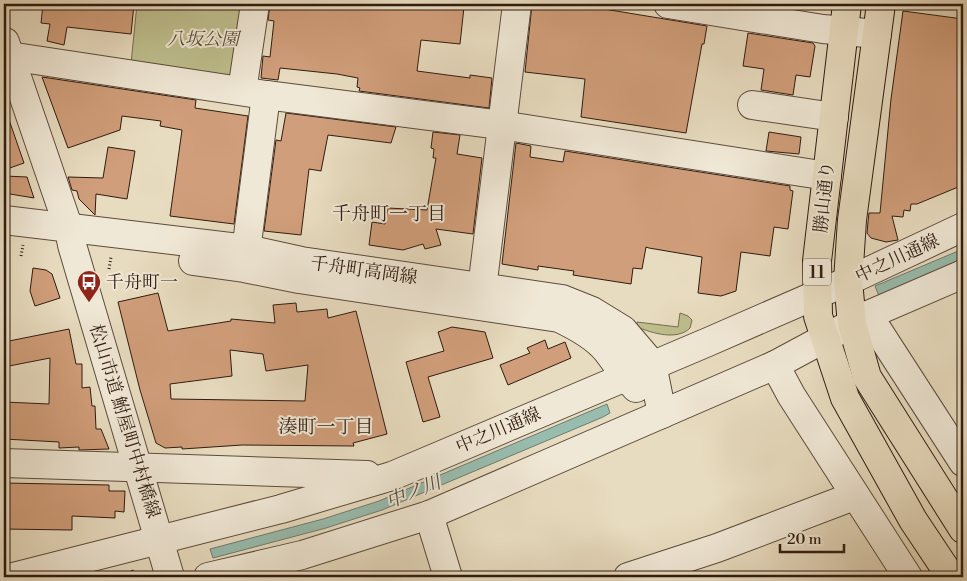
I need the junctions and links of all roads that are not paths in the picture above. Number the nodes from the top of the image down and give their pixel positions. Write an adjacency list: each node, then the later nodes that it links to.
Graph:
1 (255, 4): 9 (street)
2 (517, 4): 12 (street)
3 (668, 4): 6 (street)
4 (847, 4): 6 (highway, 勝山通り / 11)
5 (881, 4): 7 (highway, 勝山通り / 11)
6 (844, 32): 7 (street); 11 (highway, 勝山通り / 11)
7 (877, 34): 20 (highway, 勝山通り / 11)
8 (5, 44): 9 (street); 17 (street, 松山市道 鮒屋町中村橋線)
9 (254, 93): 12 (street); 18 (street)
10 (752, 105): 11 (street)
11 (834, 117): 13 (highway, 勝山通り / 11)
12 (501, 124): 13 (street); 22 (street)
13 (827, 176): 21 (highway, 勝山通り / 11)
14 (4, 220): 17 (street, 千舟町高岡線)
15 (963, 227): 20 (street, 中之川通線)
16 (4, 236): 17 (street, 千舟町高岡線)
17 (71, 237): 18 (street, 千舟町高岡線); 31 (street, 松山市道 鮒屋町中村橋線)
18 (245, 258): 22 (street, 千舟町高岡線)
19 (963, 274): 23 (street)
20 (848, 281): 21 (street, 中之川通線); 23 (highway, 勝山通り / 11)
21 (816, 294): 24 (highway, 勝山通り / 11); 25 (street, 中之川通線)
22 (481, 296): 25 (street, 千舟町高岡線); 27 (street, 千舟町高岡線)
23 (860, 319): 24 (street); 29 (street); 35 (highway, 勝山通り / 11)
24 (824, 339): 26 (street); 43 (highway, 勝山通り / 11)
25 (652, 364): 27 (street, 中之川通線); 28 (street, 千舟町高岡線)
26 (775, 365): 28 (street); 33 (street)
27 (624, 376): 28 (street, 千舟町高岡線); 32 (street, 中之川通線)
28 (662, 414): 34 (street)
29 (962, 458)
30 (4, 463): 31 (street)
31 (138, 469): 32 (street); 36 (street, 松山市道 鮒屋町中村橋線)
32 (392, 476): 36 (street, 中之川通線)
33 (854, 496): 41 (street); 42 (street)
34 (429, 515): 39 (street); 40 (street)
35 (963, 529)
36 (160, 538): 37 (street, 中之川通線); 38 (street, 松山市道 鮒屋町中村橋線)
37 (13, 577)
38 (170, 577)
39 (208, 577)
40 (448, 577)
41 (628, 577)
42 (908, 577)
43 (951, 577)

